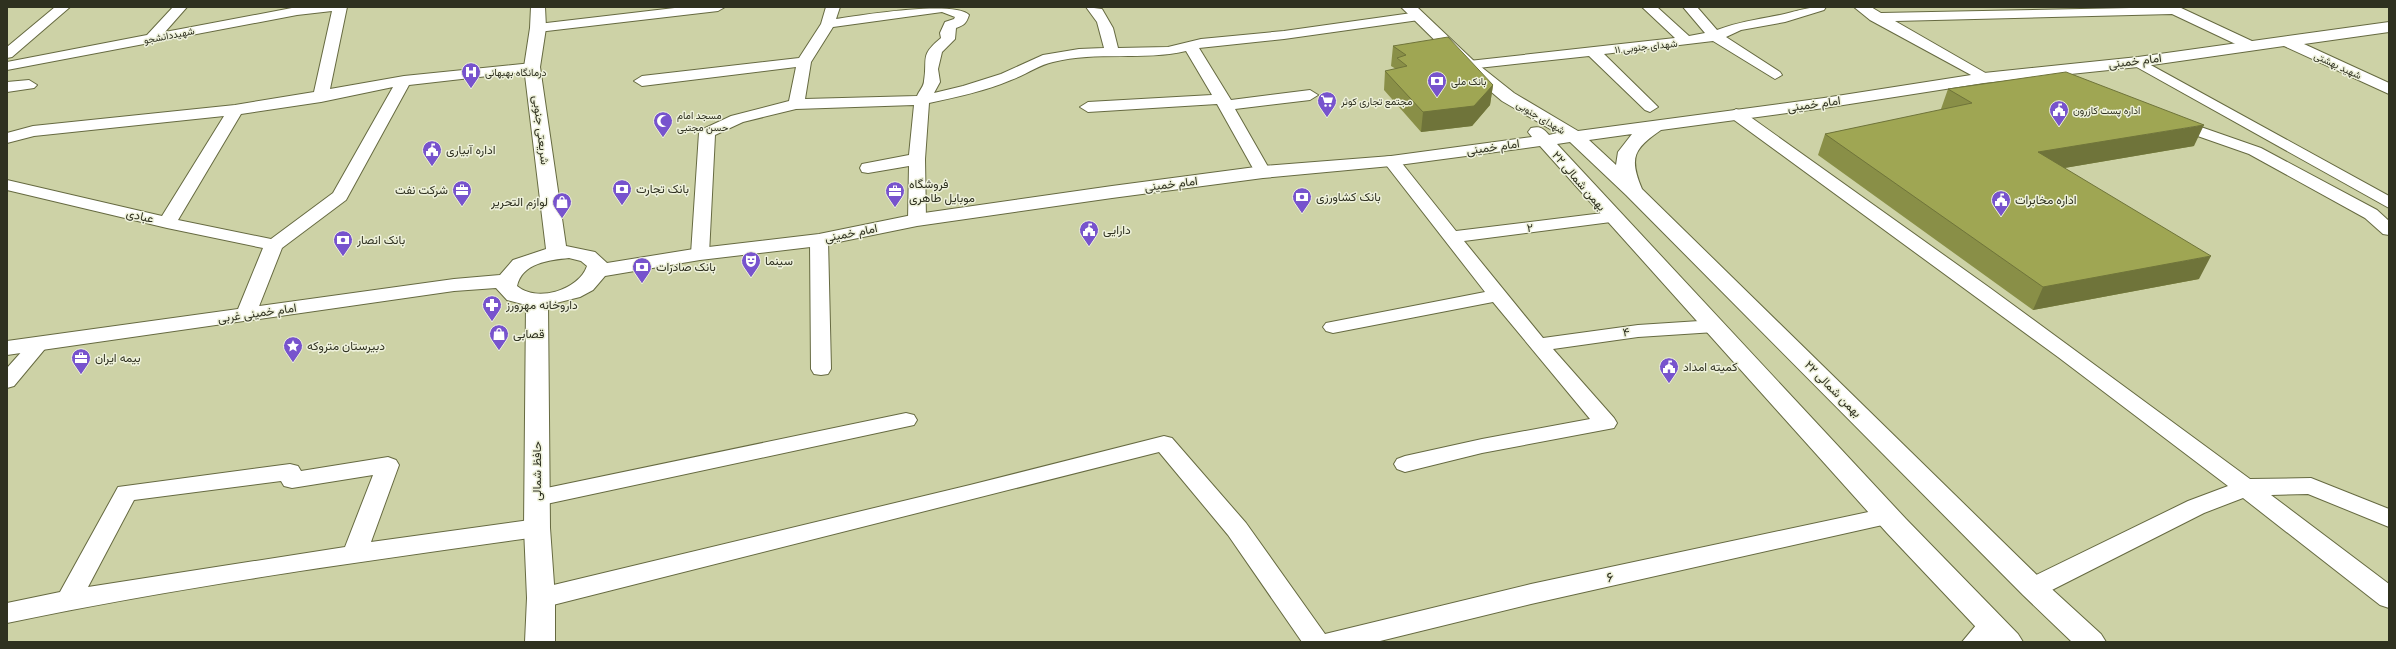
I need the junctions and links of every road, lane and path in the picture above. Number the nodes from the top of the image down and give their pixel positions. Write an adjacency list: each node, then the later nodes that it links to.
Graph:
1 (63, 7): 30 (street)
2 (180, 7): 23 (street)
3 (332, 7): 15 (street, شهیددانشجو)
4 (340, 7): 46 (street)
5 (538, 7): 21 (main road, شریعتی جنوبی)
6 (718, 7): 21 (street)
7 (833, 7): 19 (street)
8 (946, 7): 19 (street); 48 (street)
9 (1093, 7): 28 (street)
10 (1649, 7): 24 (street)
11 (1690, 7): 22 (street)
12 (1819, 7): 22 (street, ۱۱ شهدای جنوبی)
13 (1861, 7): 18 (street)
14 (2171, 8): 16 (street); 26 (street)
15 (298, 9): 23 (street, شهیددانشجو)
16 (2055, 10): 18 (street)
17 (1414, 12): 27 (street); 33 (main road, شهدای جنوبی)
18 (1875, 17): 38 (street)
19 (828, 24): 31 (street)
20 (2389, 27): 25 (main road, امام خمینی)
21 (538, 28): 35 (main road, شریعتی جنوبی)
22 (1715, 36): 24 (street, ۱۱ شهدای جنوبی); 37 (street)
23 (153, 38): 34 (street, شهیددانشجو)
24 (1686, 41): 29 (street, ۱۱ شهدای جنوبی)
25 (2288, 42): 26 (main road, امام خمینی); 44 (main road, شهید بهشتی)
26 (2249, 45): 32 (main road, امام خمینی)
27 (1191, 47): 28 (street); 49 (street)
28 (1112, 52): 48 (street)
29 (1593, 52): 33 (street, ۱۱ شهدای جنوبی); 52 (street)
30 (7, 54)
31 (804, 62): 40 (street); 50 (street)
32 (2138, 62): 36 (main road, امام خمینی); 66 (street)
33 (1469, 65): 47 (main road, شهدای جنوبی)
34 (7, 66)
35 (532, 67): 39 (street); 74 (main road, شریعتی جنوبی)
36 (2034, 73): 38 (main road, امام خمینی); 42 (street)
37 (1775, 75)
38 (1984, 78): 54 (main road, امام خمینی)
39 (404, 81): 46 (street); 73 (street)
40 (642, 81)
41 (28, 85): 43 (street)
42 (2071, 86)
43 (7, 88)
44 (2389, 89)
45 (1310, 95): 49 (street)
46 (320, 97): 53 (street)
47 (1508, 97): 57 (main road, شهدای جنوبی); 59 (main road, شهدای جنوبی)
48 (922, 100): 50 (street); 60 (street)
49 (1224, 102): 51 (street); 63 (street)
50 (796, 104): 75 (street)
51 (1088, 107)
52 (1650, 107)
53 (235, 110): 58 (street); 69 (street)
54 (1736, 114): 56 (main road, امام خمینی); 90 (street)
55 (2159, 117): 70 (street)
56 (1655, 125): 57 (main road, امام خمینی); 65 (main road)
57 (1574, 136): 59 (main road, امام خمینی); 65 (main road, ۲۲ بهمن شمالی)
58 (7, 138)
59 (1544, 140): 61 (main road, امام خمینی); 67 (main road, ۲۲ بهمن شمالی)
60 (916, 158): 62 (street); 68 (street)
61 (1391, 161): 63 (main road, امام خمینی); 71 (street)
62 (868, 168)
63 (1263, 172): 68 (main road, امام خمینی)
64 (7, 185): 69 (street, عبادی)
65 (1634, 191): 96 (main road, ۲۲ بهمن شمالی)
66 (2389, 203)
67 (1611, 217): 71 (street, ۲); 81 (main road, ۲۲ بهمن شمالی)
68 (917, 220): 72 (main road, امام خمینی)
69 (167, 223): 73 (street, عبادی)
70 (2389, 230)
71 (1450, 237): 78 (street)
72 (819, 240): 75 (main road, امام خمینی); 86 (street)
73 (274, 245): 80 (street)
74 (557, 253): 76 (main road); 77 (main road)
75 (700, 254): 76 (main road, امام خمینی)
76 (597, 271): 79 (main road)
77 (507, 281): 79 (main road); 80 (main road, امام خمینی غربی)
78 (1497, 295): 82 (street); 84 (street)
79 (537, 300): 91 (main road, حافظ شمالی)
80 (246, 314): 83 (main road, امام خمینی غربی)
81 (1715, 326): 84 (street, ۴); 92 (main road, ۲۲ بهمن شمالی)
82 (1333, 327)
83 (39, 344): 85 (main road, امام خمینی غربی); 87 (street)
84 (1538, 345): 89 (street)
85 (7, 348)
86 (821, 369)
87 (7, 381)
88 (906, 420): 91 (street)
89 (1405, 464)
90 (2248, 487): 93 (street); 96 (street); 98 (street)
91 (537, 498): 94 (main road, حافظ شمالی)
92 (1887, 516): 101 (main road, ۲۲ بهمن شمالی); 104 (street, ۶)
93 (2389, 519)
94 (537, 528): 95 (street); 97 (main road, حافظ شمالی)
95 (354, 554): 99 (street); 99 (street)
96 (2033, 588): 105 (main road, ۲۲ بهمن شمالی)
97 (541, 598): 102 (main road, حافظ شمالی); 103 (street)
98 (2389, 598)
99 (69, 600): 100 (street)
100 (7, 613)
101 (1992, 636)
102 (540, 642)
103 (1316, 642)
104 (1334, 642)
105 (2091, 642)

